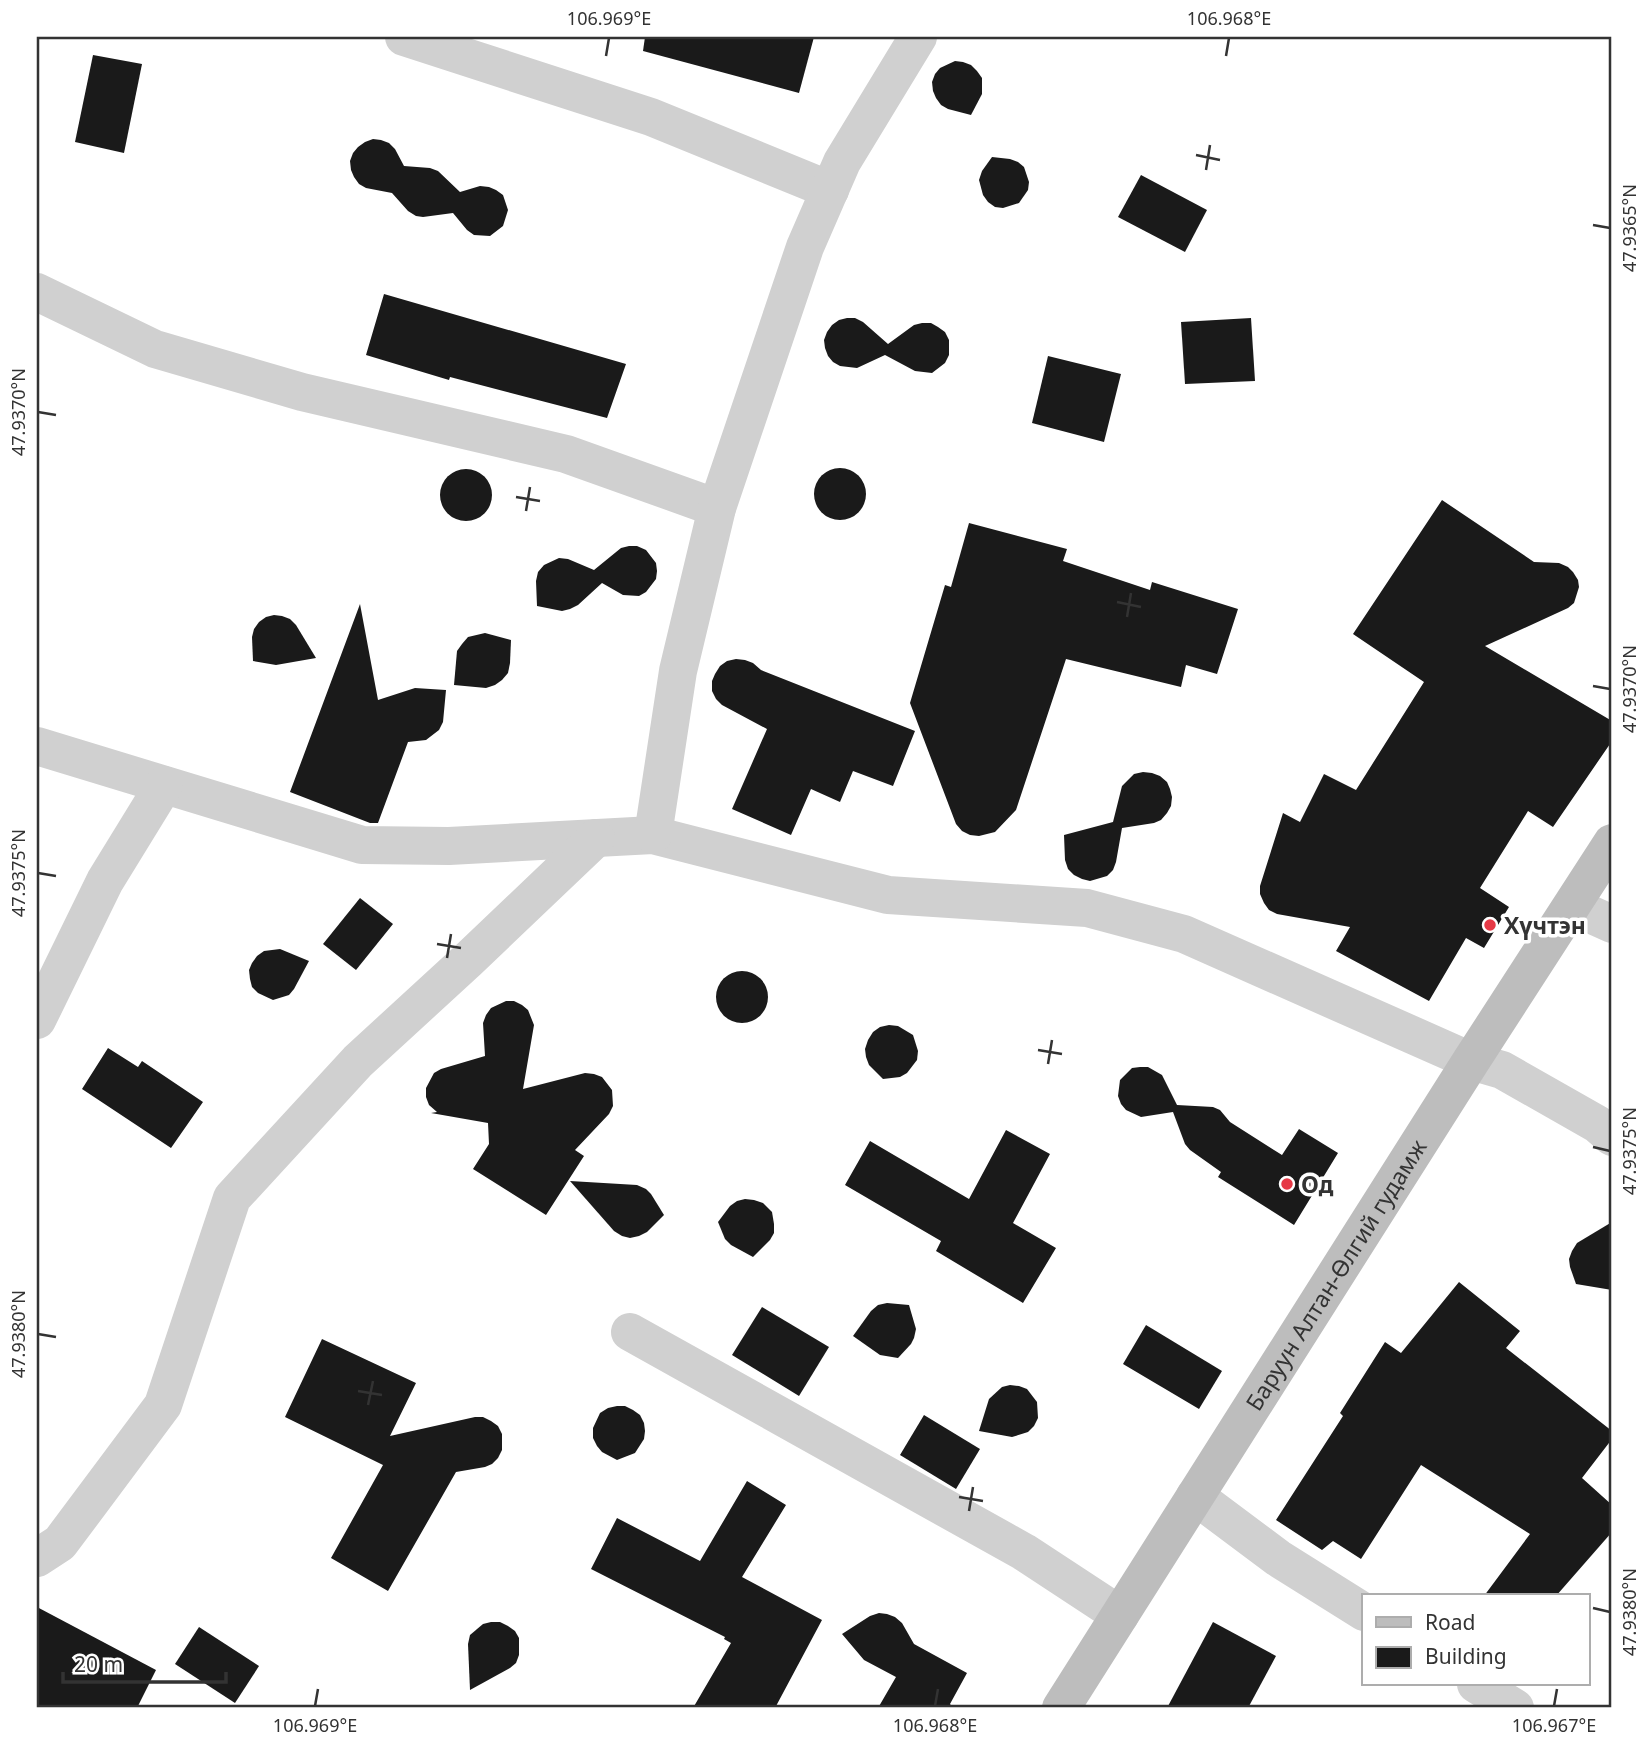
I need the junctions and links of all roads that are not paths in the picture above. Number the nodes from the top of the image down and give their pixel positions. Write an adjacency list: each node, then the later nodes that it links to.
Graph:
1 (404, 37): 3 (street)
2 (918, 37): 3 (street)
3 (830, 190): 5 (street)
4 (37, 292): 5 (street)
5 (717, 508): 8 (street)
6 (37, 746): 7 (street)
7 (164, 785): 9 (street); 13 (street)
8 (653, 835): 9 (street); 14 (street)
9 (596, 838): 18 (street)
10 (1612, 843): 11 (main road, Баруун Алтан-Өлгий гудамж)
11 (1572, 906): 12 (street); 14 (main road, Баруун Алтан-Өлгий гудамж)
12 (1612, 924)
13 (37, 1020)
14 (1471, 1061): 15 (street); 17 (main road, Баруун Алтан-Өлгий гудамж)
15 (1612, 1137)
16 (630, 1332): 20 (street)
17 (1195, 1496): 19 (street); 20 (main road, Баруун Алтан-Өлгий гудамж)
18 (37, 1558)
19 (1362, 1611)
20 (1120, 1615): 22 (main road, Баруун Алтан-Өлгий гудамж)
21 (1479, 1686): 23 (street)
22 (1061, 1708)
23 (1514, 1708)

